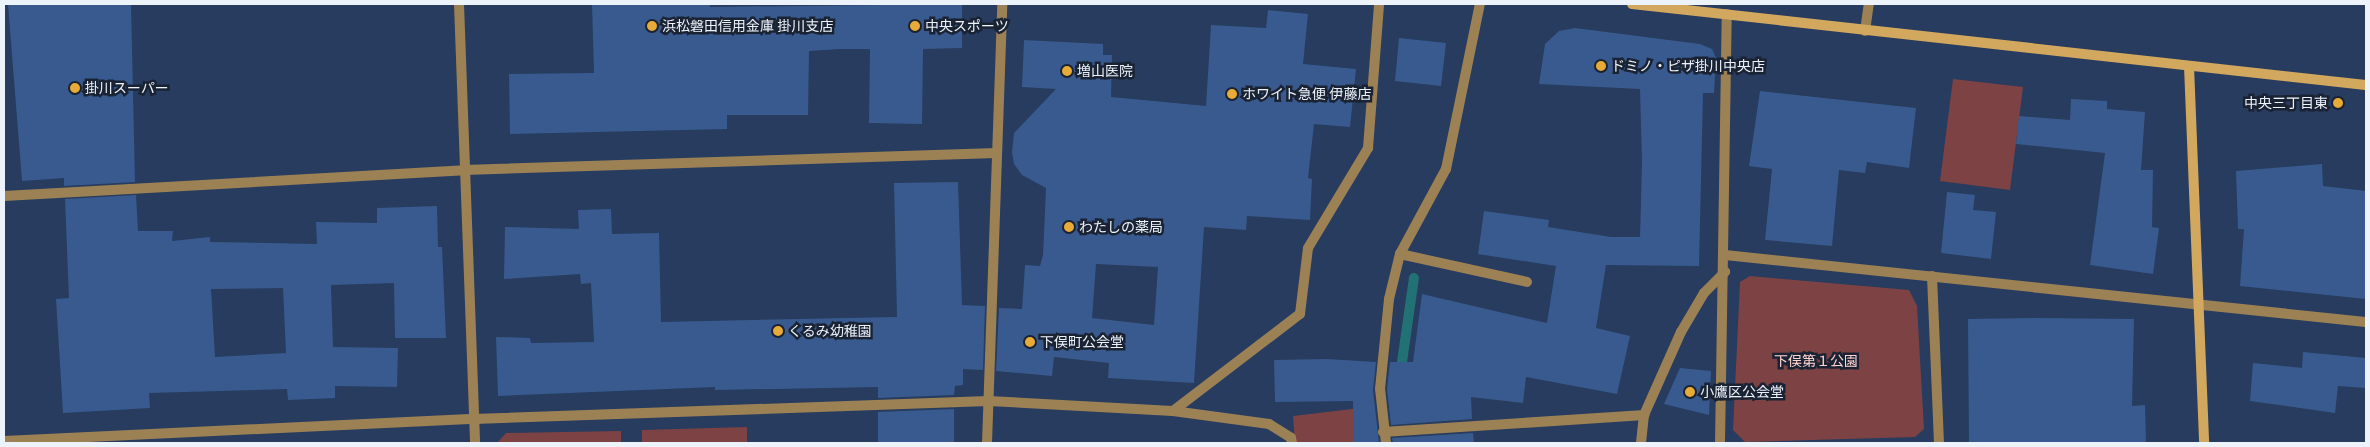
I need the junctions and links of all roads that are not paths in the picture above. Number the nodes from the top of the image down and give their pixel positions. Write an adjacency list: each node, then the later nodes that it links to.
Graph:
1 (458, 4): 12 (street)
2 (1002, 4): 11 (street)
3 (1379, 4): 22 (street)
4 (1480, 4): 14 (street)
5 (1632, 4): 7 (street)
6 (1869, 4): 8 (street)
7 (1727, 14): 8 (street); 15 (street)
8 (1865, 31): 9 (street)
9 (2189, 66): 10 (street); 19 (street)
10 (2366, 85)
11 (997, 154): 12 (street); 21 (street)
12 (464, 170): 13 (street); 24 (street)
13 (4, 196)
14 (1400, 254): 18 (street); 25 (street)
15 (1726, 255): 16 (street); 17 (street)
16 (1725, 272): 23 (street); 32 (street)
17 (1932, 276): 19 (street); 33 (street)
18 (1527, 282)
19 (2198, 305): 20 (street); 34 (street)
20 (2366, 322)
21 (989, 401): 22 (street); 24 (street); 28 (street)
22 (1173, 411): 29 (street)
23 (1644, 415): 25 (street); 31 (street)
24 (474, 419): 26 (street); 27 (street)
25 (1382, 432): 30 (street)
26 (4, 441)
27 (474, 443)
28 (987, 443)
29 (1292, 443)
30 (1386, 443)
31 (1641, 443)
32 (1720, 443)
33 (1940, 443)
34 (2204, 443)

